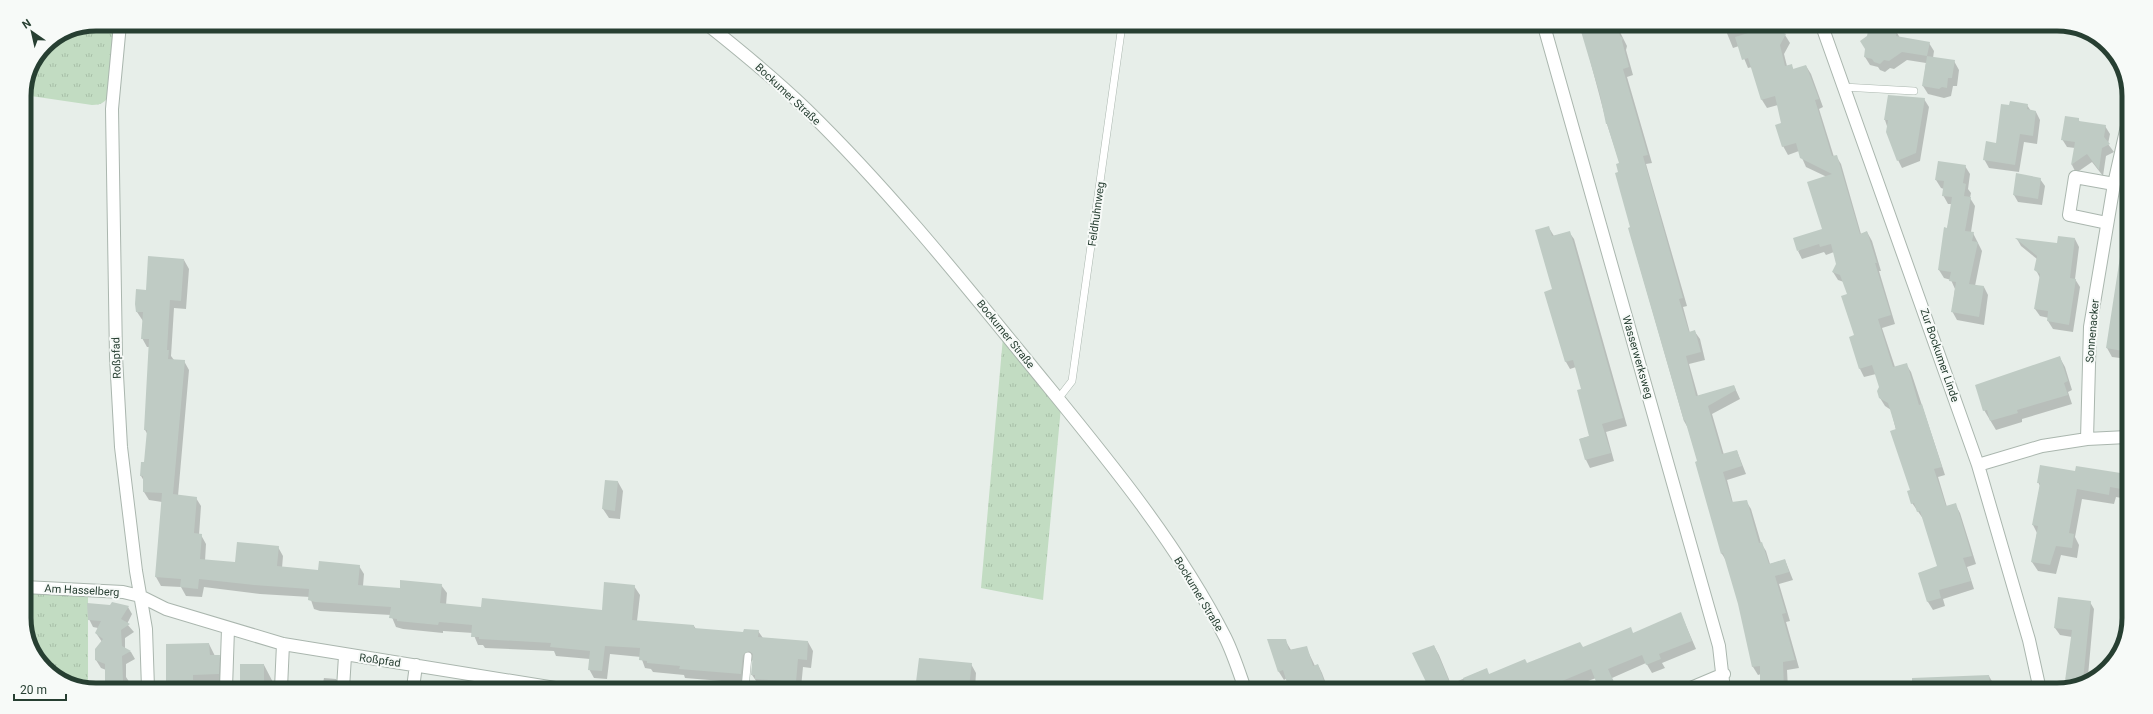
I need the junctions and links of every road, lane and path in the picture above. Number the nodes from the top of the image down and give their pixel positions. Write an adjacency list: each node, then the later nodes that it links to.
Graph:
1 (119, 31): 16 (street, Roßpfad)
2 (716, 31): 11 (street, Bockumer Straße)
3 (1121, 31): 11 (lane, Feldhuhnweg)
4 (1545, 31): 22 (street, Wasserwerksweg)
5 (1824, 31): 6 (street, Zur Bockumer Linde)
6 (1843, 87): 7 (lane); 14 (street, Zur Bockumer Linde)
7 (1914, 91)
8 (2122, 148): 9 (street, Sonnenacker)
9 (2114, 184): 10 (street, Sonnenacker); 10 (street)
10 (2107, 223): 13 (street, Sonnenacker)
11 (1058, 398): 30 (street, Bockumer Straße)
12 (2122, 437): 13 (street)
13 (2087, 439): 14 (street)
14 (1978, 465): 33 (street, Zur Bockumer Linde)
15 (31, 587): 16 (street, Am Hasselberg)
16 (140, 596): 17 (street, Roßpfad); 23 (street)
17 (228, 629): 18 (street, Roßpfad); 24 (street)
18 (283, 644): 19 (street, Roßpfad); 25 (street)
19 (345, 656): 21 (street, Roßpfad); 26 (street, Roßpfad)
20 (748, 656): 29 (lane)
21 (416, 665): 27 (street, Roßpfad); 28 (street, Roßpfad)
22 (1724, 674): 31 (street); 32 (street, Wasserwerksweg)
23 (148, 683)
24 (226, 683)
25 (282, 683)
26 (343, 683)
27 (414, 683)
28 (520, 683)
29 (745, 683)
30 (1243, 683)
31 (1703, 683)
32 (1724, 683)
33 (2038, 683)

